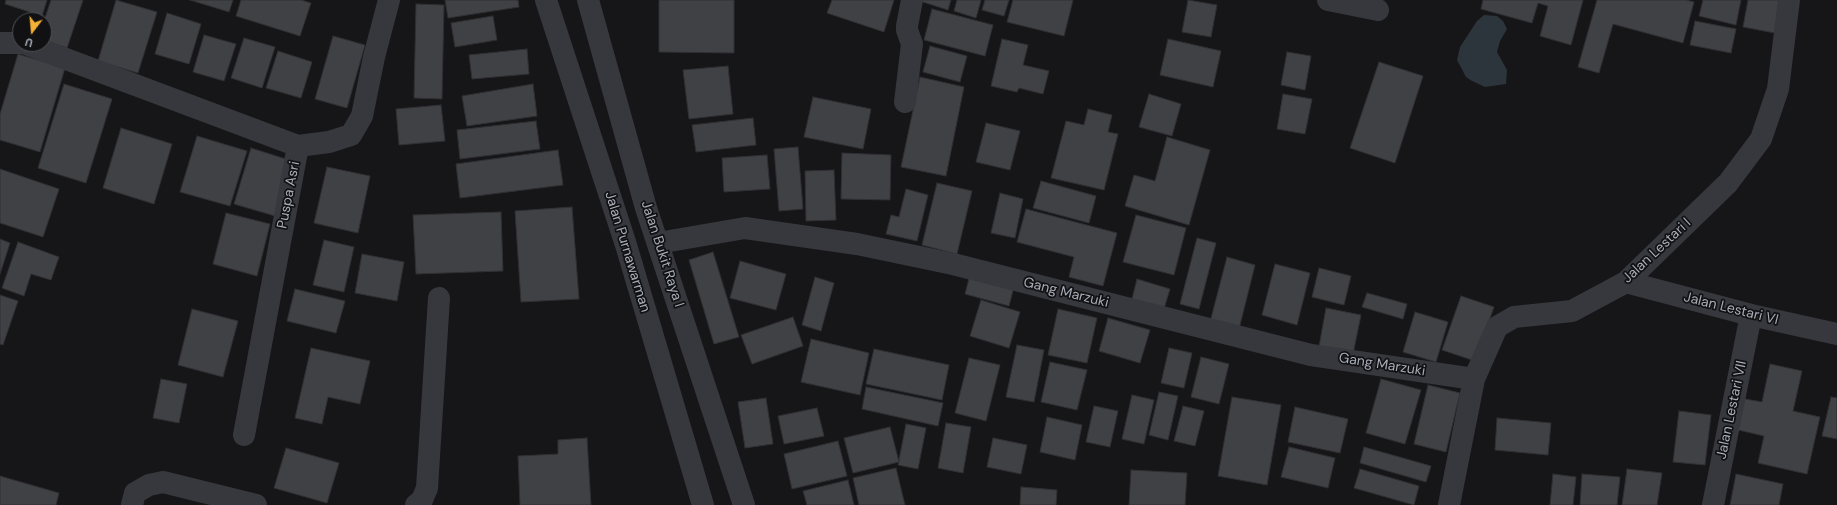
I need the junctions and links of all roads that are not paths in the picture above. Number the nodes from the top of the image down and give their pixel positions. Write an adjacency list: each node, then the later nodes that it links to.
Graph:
1 (389, 0): 12 (street, Puspa Asri)
2 (546, 0): 13 (street, Jalan Purnawarman)
3 (588, 0): 13 (street, Jalan Bukit Raya I)
4 (912, 0): 11 (street)
5 (1328, 0): 7 (street)
6 (1789, 0): 15 (street, Jalan Lestari I)
7 (1378, 10)
8 (0, 43): 9 (street)
9 (12, 43)
10 (47, 52): 12 (street)
11 (905, 102)
12 (298, 146): 20 (street, Puspa Asri)
13 (632, 212): 14 (street, Jalan Bukit Raya I); 24 (street, Jalan Purnawarman)
14 (658, 243): 19 (street, Gang Marzuki); 25 (street, Jalan Bukit Raya I)
15 (1626, 282): 17 (street, Jalan Lestari VI); 19 (street, Jalan Lestari I)
16 (439, 298): 23 (street)
17 (1751, 315): 18 (street, Jalan Lestari VI); 27 (street, Jalan Lestari VII)
18 (1837, 334)
19 (1474, 379): 26 (street, Jalan Lestari I)
20 (244, 435)
21 (132, 505): 22 (street)
22 (256, 505)
23 (416, 505)
24 (703, 505)
25 (744, 505)
26 (1449, 505)
27 (1713, 505)

